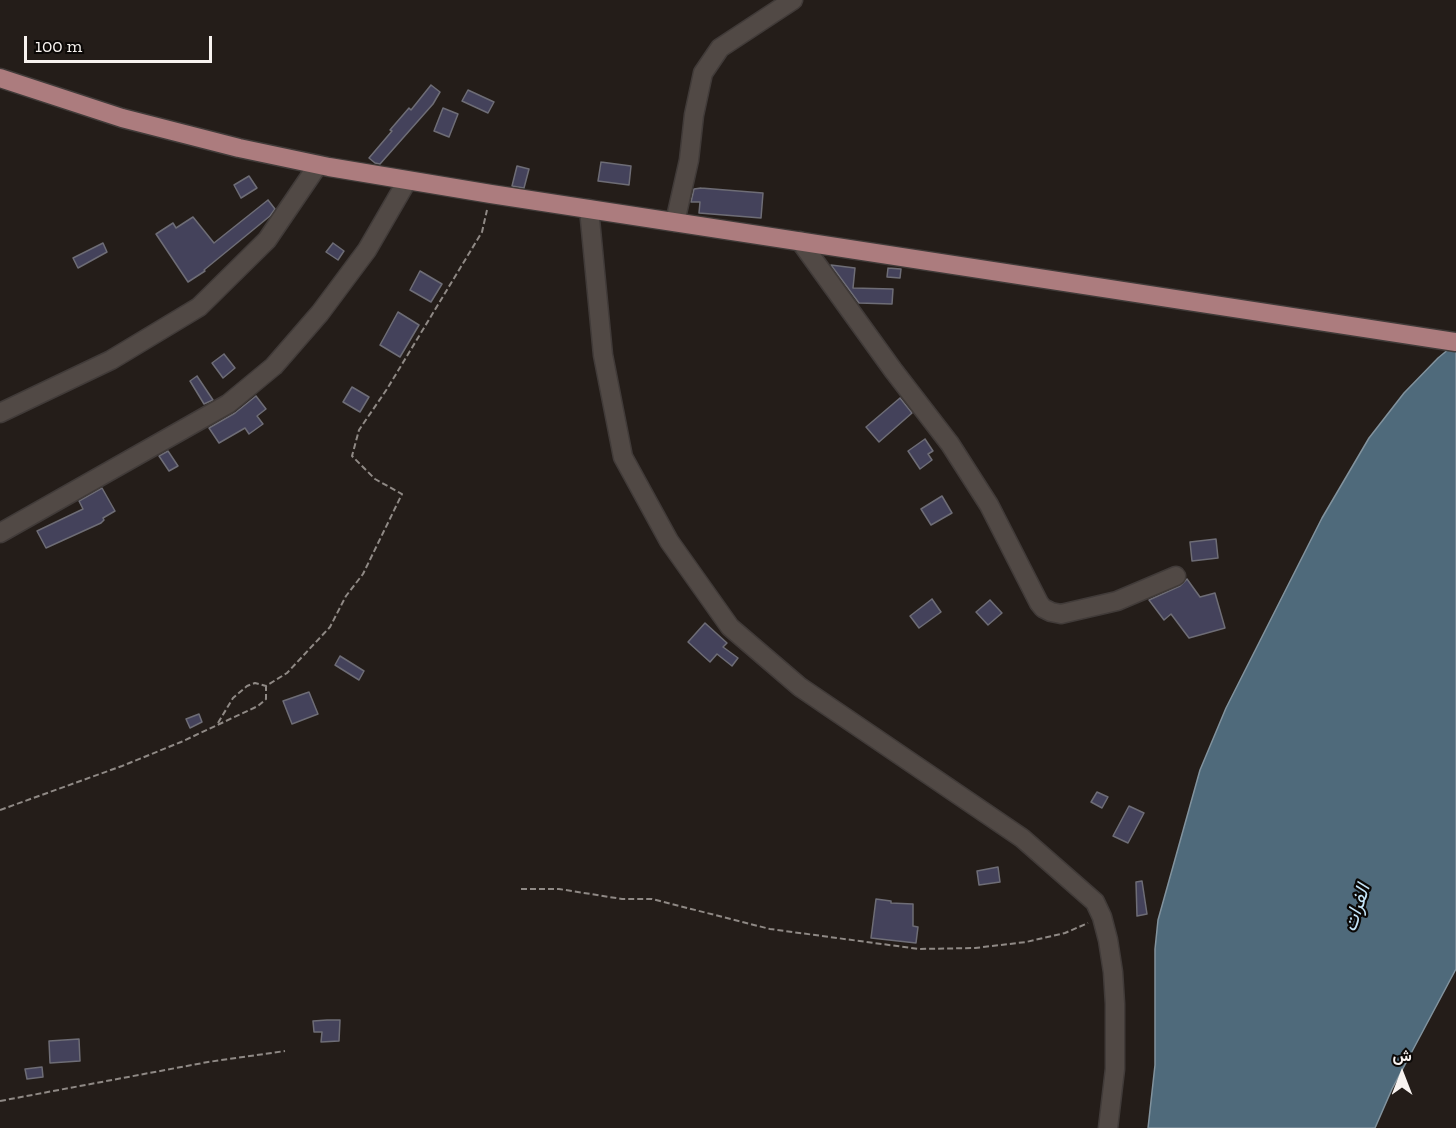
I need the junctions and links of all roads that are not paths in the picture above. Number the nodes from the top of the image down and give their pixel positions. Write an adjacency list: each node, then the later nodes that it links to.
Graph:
1 (793, 0): 6 (street)
2 (0, 78): 3 (main road)
3 (318, 165): 4 (main road); 9 (street)
4 (407, 181): 5 (main road); 10 (street)
5 (589, 209): 6 (main road); 12 (street)
6 (675, 222): 7 (main road)
7 (800, 241): 8 (main road); 11 (street)
8 (1456, 342)
9 (0, 413)
10 (0, 533)
11 (1176, 576)
12 (1108, 1128)

